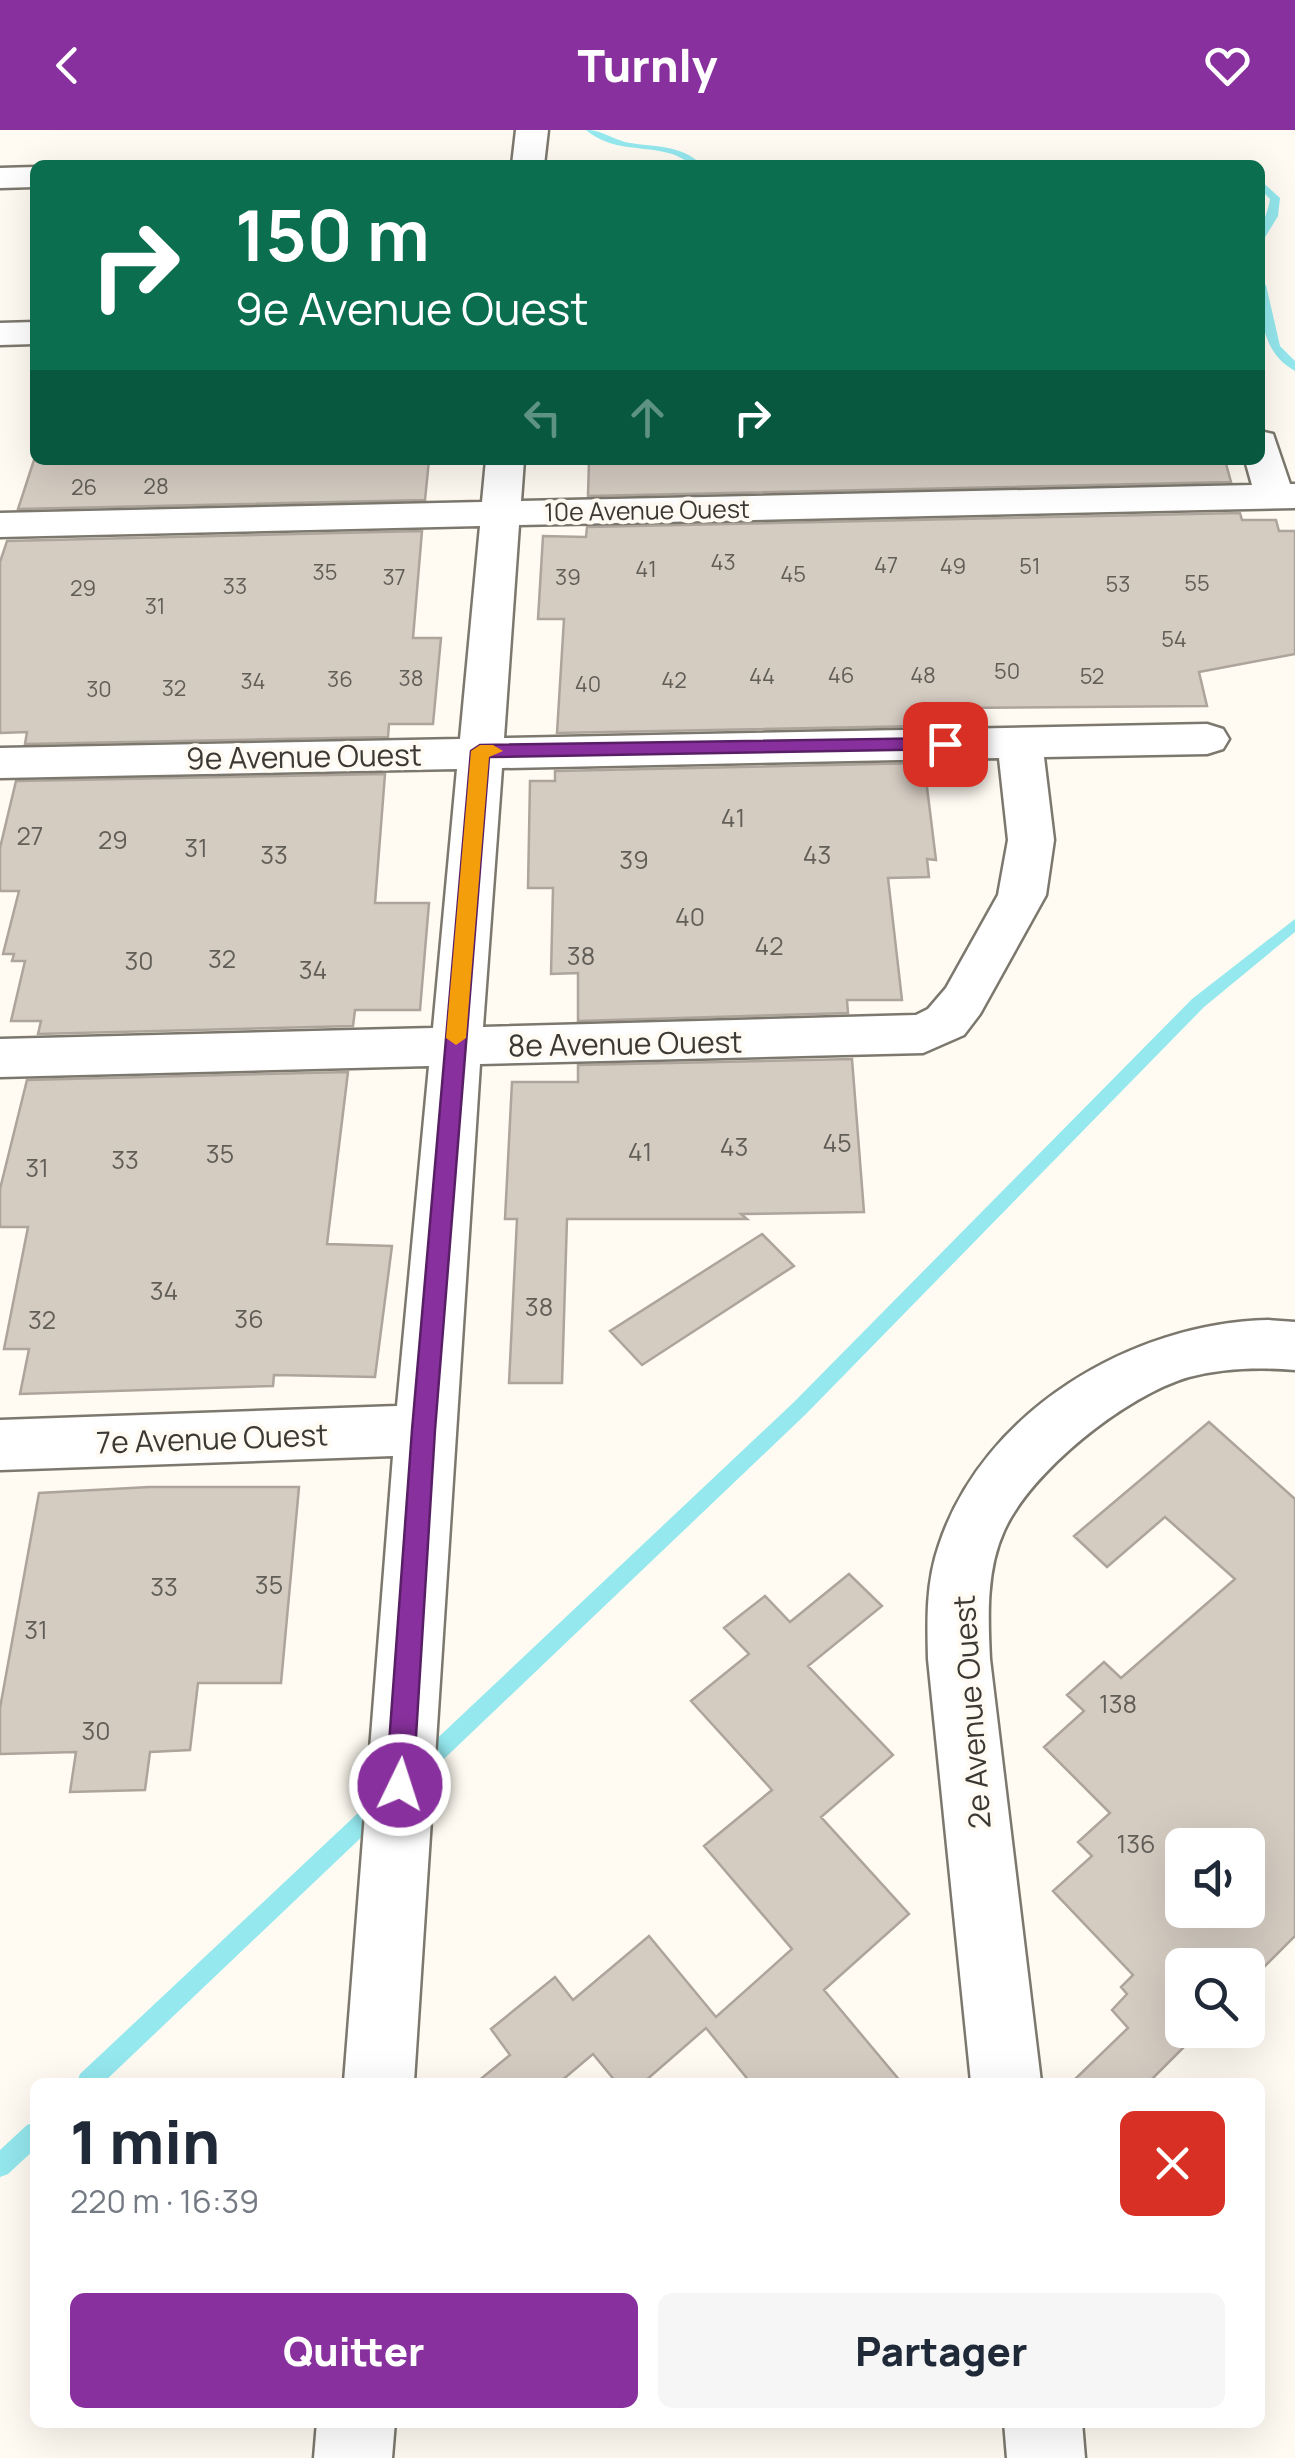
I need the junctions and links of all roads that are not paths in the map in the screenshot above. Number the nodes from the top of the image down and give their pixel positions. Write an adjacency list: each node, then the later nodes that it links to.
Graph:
1 (532, 130): 2 (street)
2 (529, 160)
3 (30, 177): 4 (street)
4 (0, 178)
5 (0, 334): 6 (street)
6 (30, 334)
7 (1265, 453): 9 (street)
8 (504, 465): 10 (street)
9 (1285, 497): 10 (street, 10e Avenue Ouest)
10 (502, 513): 11 (street, 10e Avenue Ouest); 14 (street)
11 (0, 525)
12 (1207, 739): 13 (street, 9e Avenue Ouest)
13 (1020, 743): 14 (street, 9e Avenue Ouest); 16 (street, 8e Avenue Ouest)
14 (480, 751): 15 (street, 9e Avenue Ouest); 16 (street)
15 (0, 763)
16 (455, 1046): 17 (street, 8e Avenue Ouest); 19 (street)
17 (0, 1058)
18 (1295, 1346): 22 (street, 2e Avenue Ouest)
19 (424, 1430): 20 (street, 7e Avenue Ouest); 21 (street)
20 (0, 1445)
21 (379, 2078)
22 (1006, 2078)
23 (356, 2428): 25 (street)
24 (1043, 2428): 26 (street)
25 (353, 2458)
26 (1046, 2458)

